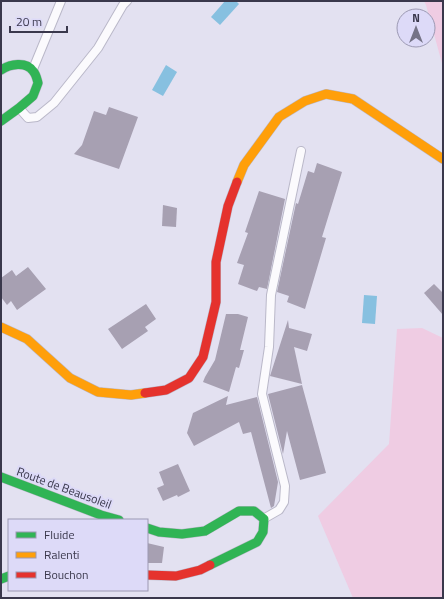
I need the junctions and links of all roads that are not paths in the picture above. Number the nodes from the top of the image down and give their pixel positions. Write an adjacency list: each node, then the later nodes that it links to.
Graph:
1 (61, 1): 4 (lane)
2 (127, 1): 5 (lane)
3 (1, 70): 4 (street)
4 (33, 70): 5 (street)
5 (19, 108): 6 (street)
6 (1, 121)
7 (301, 151): 12 (lane)
8 (443, 159): 9 (street)
9 (1, 327)
10 (1, 477): 11 (street, Route de Beausoleil)
11 (116, 519)
12 (264, 519): 13 (street); 14 (street)
13 (148, 528)
14 (148, 575)

